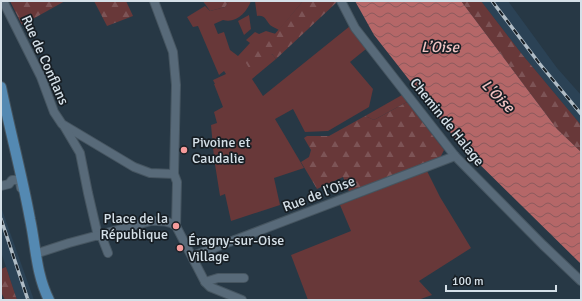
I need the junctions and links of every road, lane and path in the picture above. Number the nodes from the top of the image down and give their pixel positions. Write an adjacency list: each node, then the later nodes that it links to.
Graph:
1 (3, 1): 5 (street, Rue de Conflans)
2 (154, 1): 7 (street)
3 (341, 1): 6 (street, Chemin de Halage)
4 (1, 87): 8 (main road)
5 (62, 124): 7 (street, Rue de Conflans); 10 (street)
6 (455, 156): 13 (street, Rue de l'Oise); 15 (street, Chemin de Halage)
7 (174, 174): 9 (street)
8 (14, 183): 12 (main road); 12 (main road)
9 (176, 226): 10 (street); 13 (street)
10 (100, 235): 11 (street); 12 (street)
11 (108, 253)
12 (35, 254): 17 (main road)
13 (192, 256): 16 (street)
14 (244, 278): 16 (street)
15 (581, 281)
16 (205, 282): 18 (street)
17 (49, 300)
18 (242, 300)

